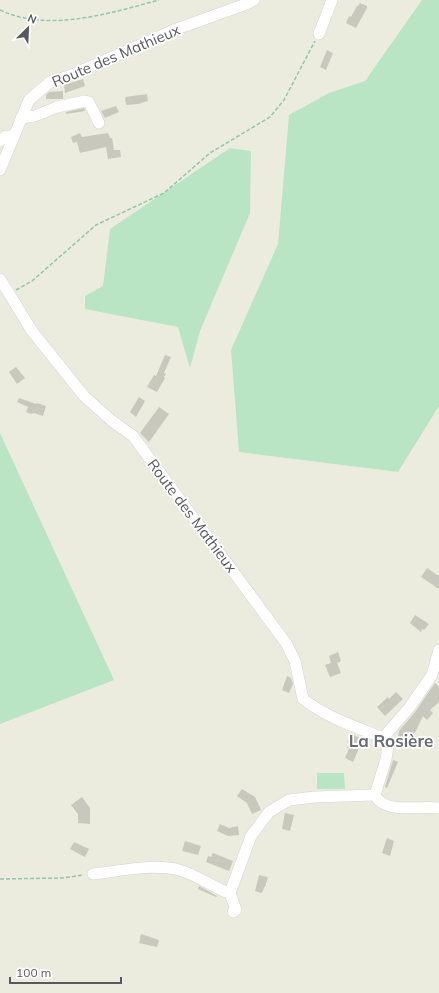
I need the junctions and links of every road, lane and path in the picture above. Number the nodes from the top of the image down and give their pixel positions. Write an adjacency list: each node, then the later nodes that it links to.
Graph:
1 (159, 0): 4 (path)
2 (254, 0): 7 (street, Route des Mathieux)
3 (332, 0): 5 (street)
4 (0, 10)
5 (319, 34): 11 (path)
6 (98, 123): 7 (street)
7 (18, 128): 8 (street); 9 (street, Route des Mathieux)
8 (0, 141)
9 (0, 170)
10 (0, 279): 11 (street, Route des Mathieux)
11 (9, 294): 14 (street, Route des Mathieux)
12 (439, 650): 13 (street)
13 (436, 680): 14 (street)
14 (383, 738): 15 (street)
15 (375, 795): 16 (street); 19 (street)
16 (439, 808)
17 (93, 874): 18 (path); 19 (street)
18 (0, 879)
19 (230, 893): 20 (street)
20 (233, 912)

